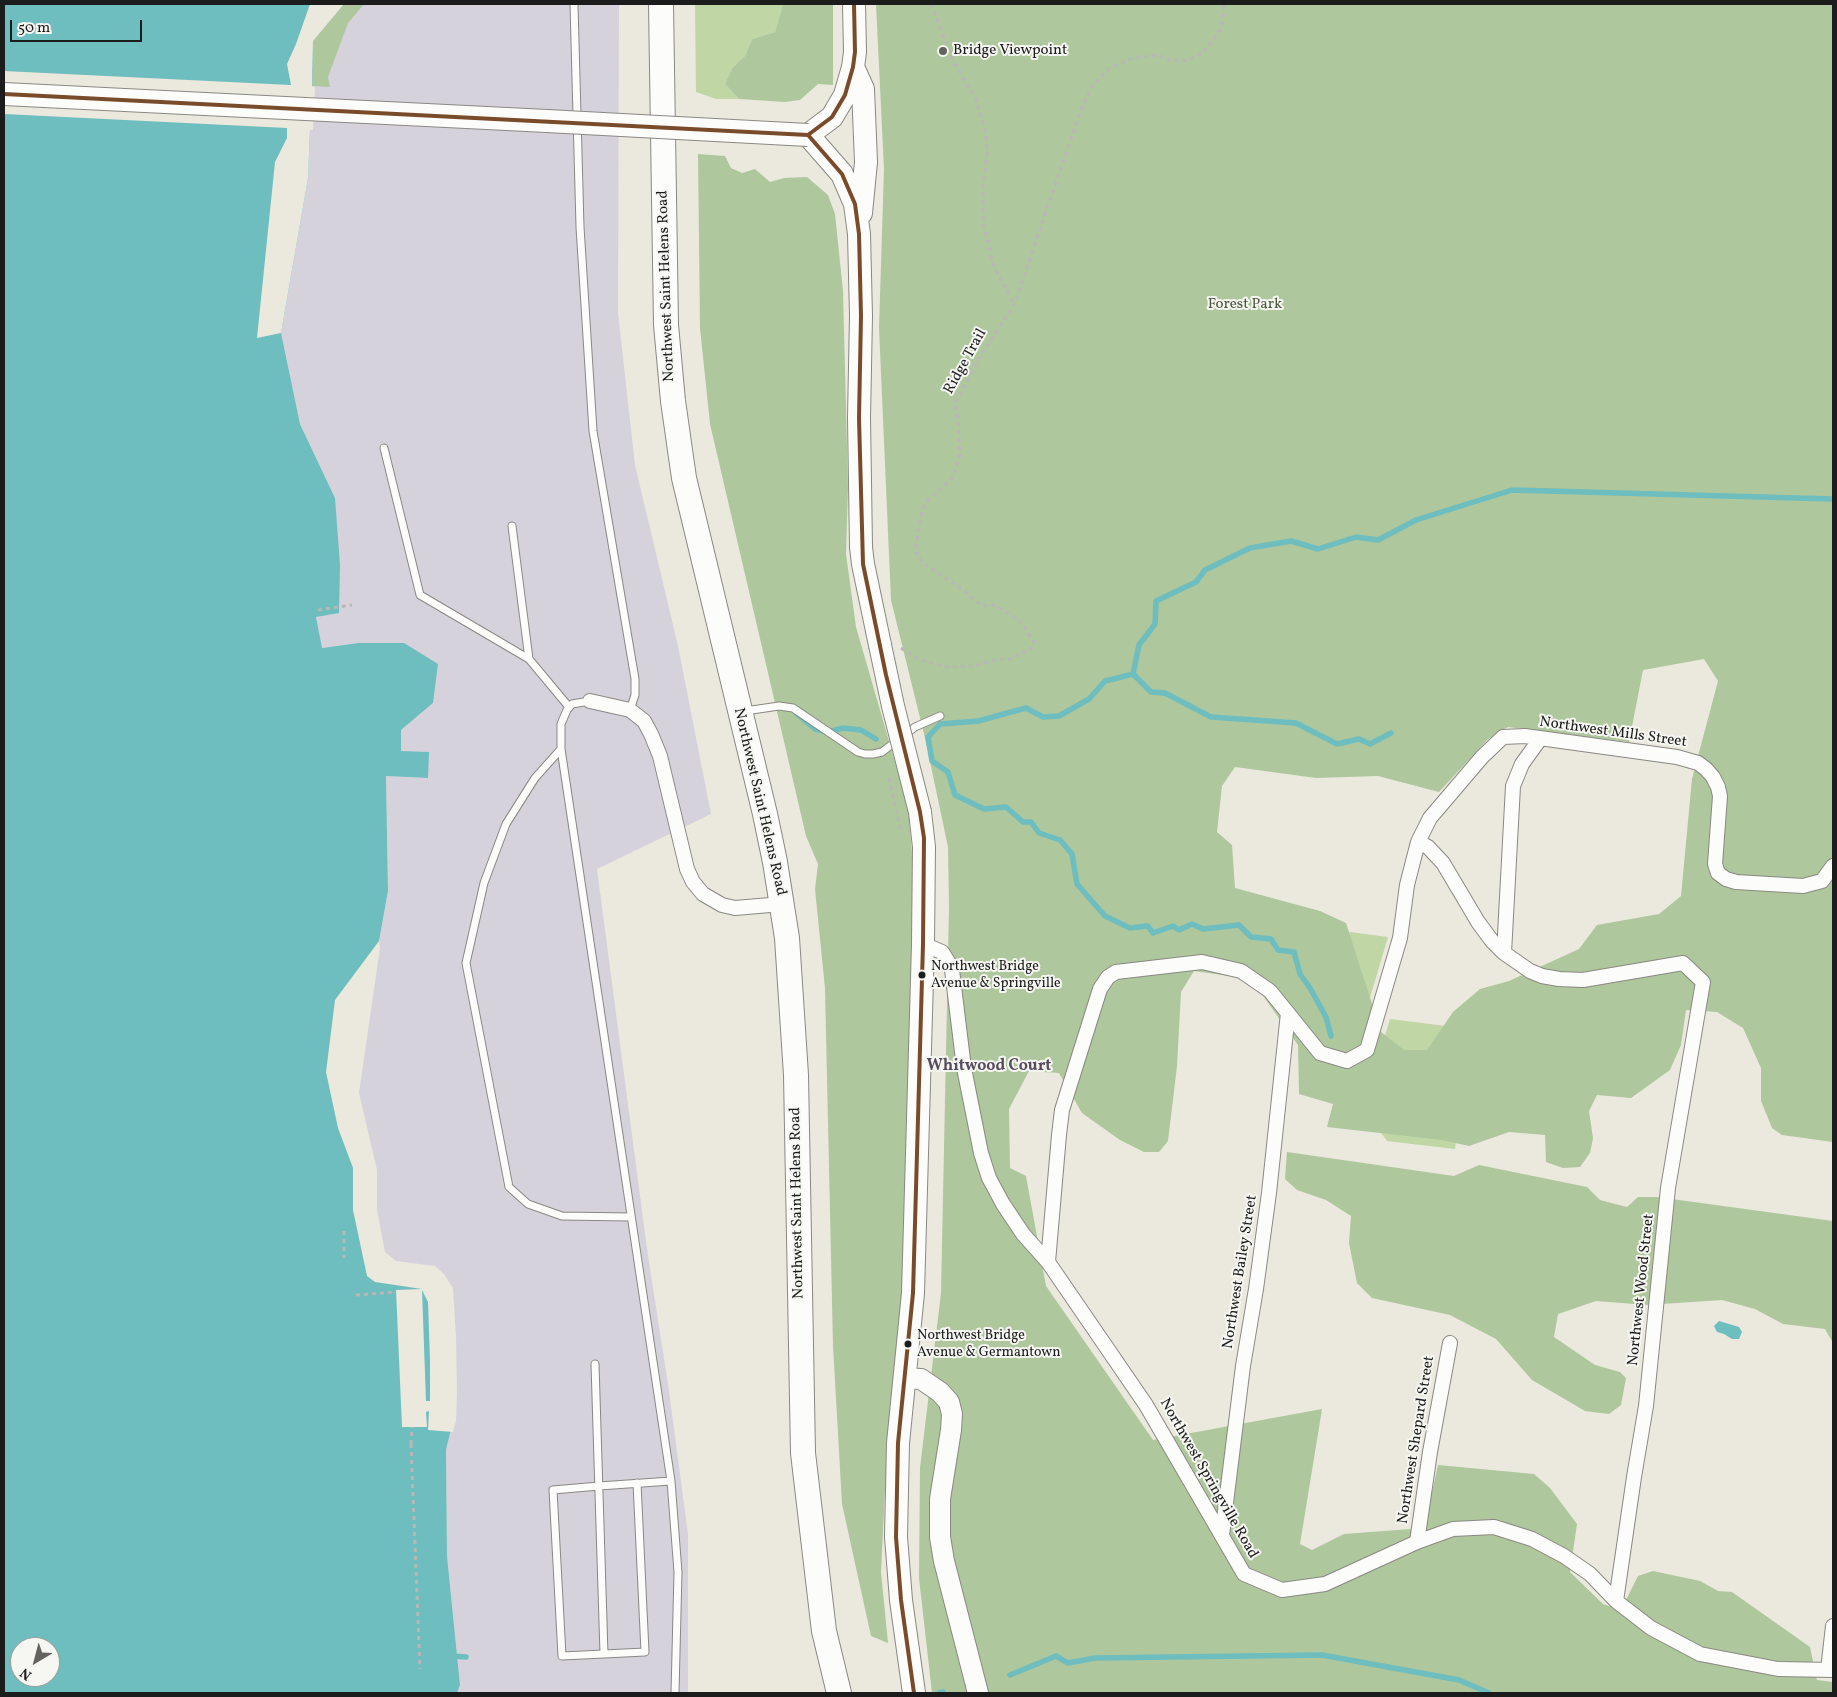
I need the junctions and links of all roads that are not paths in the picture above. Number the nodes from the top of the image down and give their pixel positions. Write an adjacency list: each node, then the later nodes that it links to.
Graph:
1 (574, 4): 13 (lane)
2 (660, 4): 14 (highway, Northwest Saint Helens Road)
3 (854, 4): 4 (main road)
4 (853, 67): 6 (main road); 7 (main road)
5 (4, 94): 6 (main road, bridge)
6 (808, 135): 7 (main road)
7 (859, 234): 21 (main road, bridge)
8 (384, 448): 10 (lane)
9 (512, 526): 10 (lane)
10 (528, 659): 12 (lane)
11 (590, 701): 12 (lane); 13 (street)
12 (569, 707): 17 (lane)
13 (630, 710): 20 (street)
14 (740, 712): 15 (lane); 20 (highway, Northwest Saint Helens Road)
15 (940, 716)
16 (1540, 739): 18 (street, Northwest Mills Street); 19 (street, Northwest Mills Street); 22 (street)
17 (561, 749): 24 (lane); 24 (lane)
18 (1418, 842): 22 (street); 23 (street, Northwest Mills Street)
19 (1833, 866)
20 (782, 904): 39 (highway, Northwest Saint Helens Road)
21 (923, 944): 25 (street, Northwest Springville Road); 28 (main road)
22 (1504, 953): 34 (street, Northwest Wood Street)
23 (1288, 1013): 25 (street, Northwest Mills Street); 32 (street, Northwest Bailey Street)
24 (631, 1217): 29 (lane)
25 (1048, 1262): 32 (street, Northwest Springville Road)
26 (1450, 1343): 33 (street, Northwest Shepard Street)
27 (595, 1364): 31 (lane)
28 (904, 1378): 40 (main road); 41 (main road)
29 (671, 1481): 30 (lane); 38 (lane)
30 (637, 1483): 31 (lane); 36 (lane)
31 (599, 1486): 36 (lane); 36 (lane)
32 (1222, 1535): 33 (street, Northwest Springville Road)
33 (1417, 1542): 34 (street, Northwest Springville Road)
34 (1616, 1601): 37 (street, Northwest Springville Road)
35 (1833, 1626): 37 (street)
36 (604, 1654)
37 (1830, 1670)
38 (675, 1693)
39 (839, 1693)
40 (914, 1693)
41 (978, 1693)

